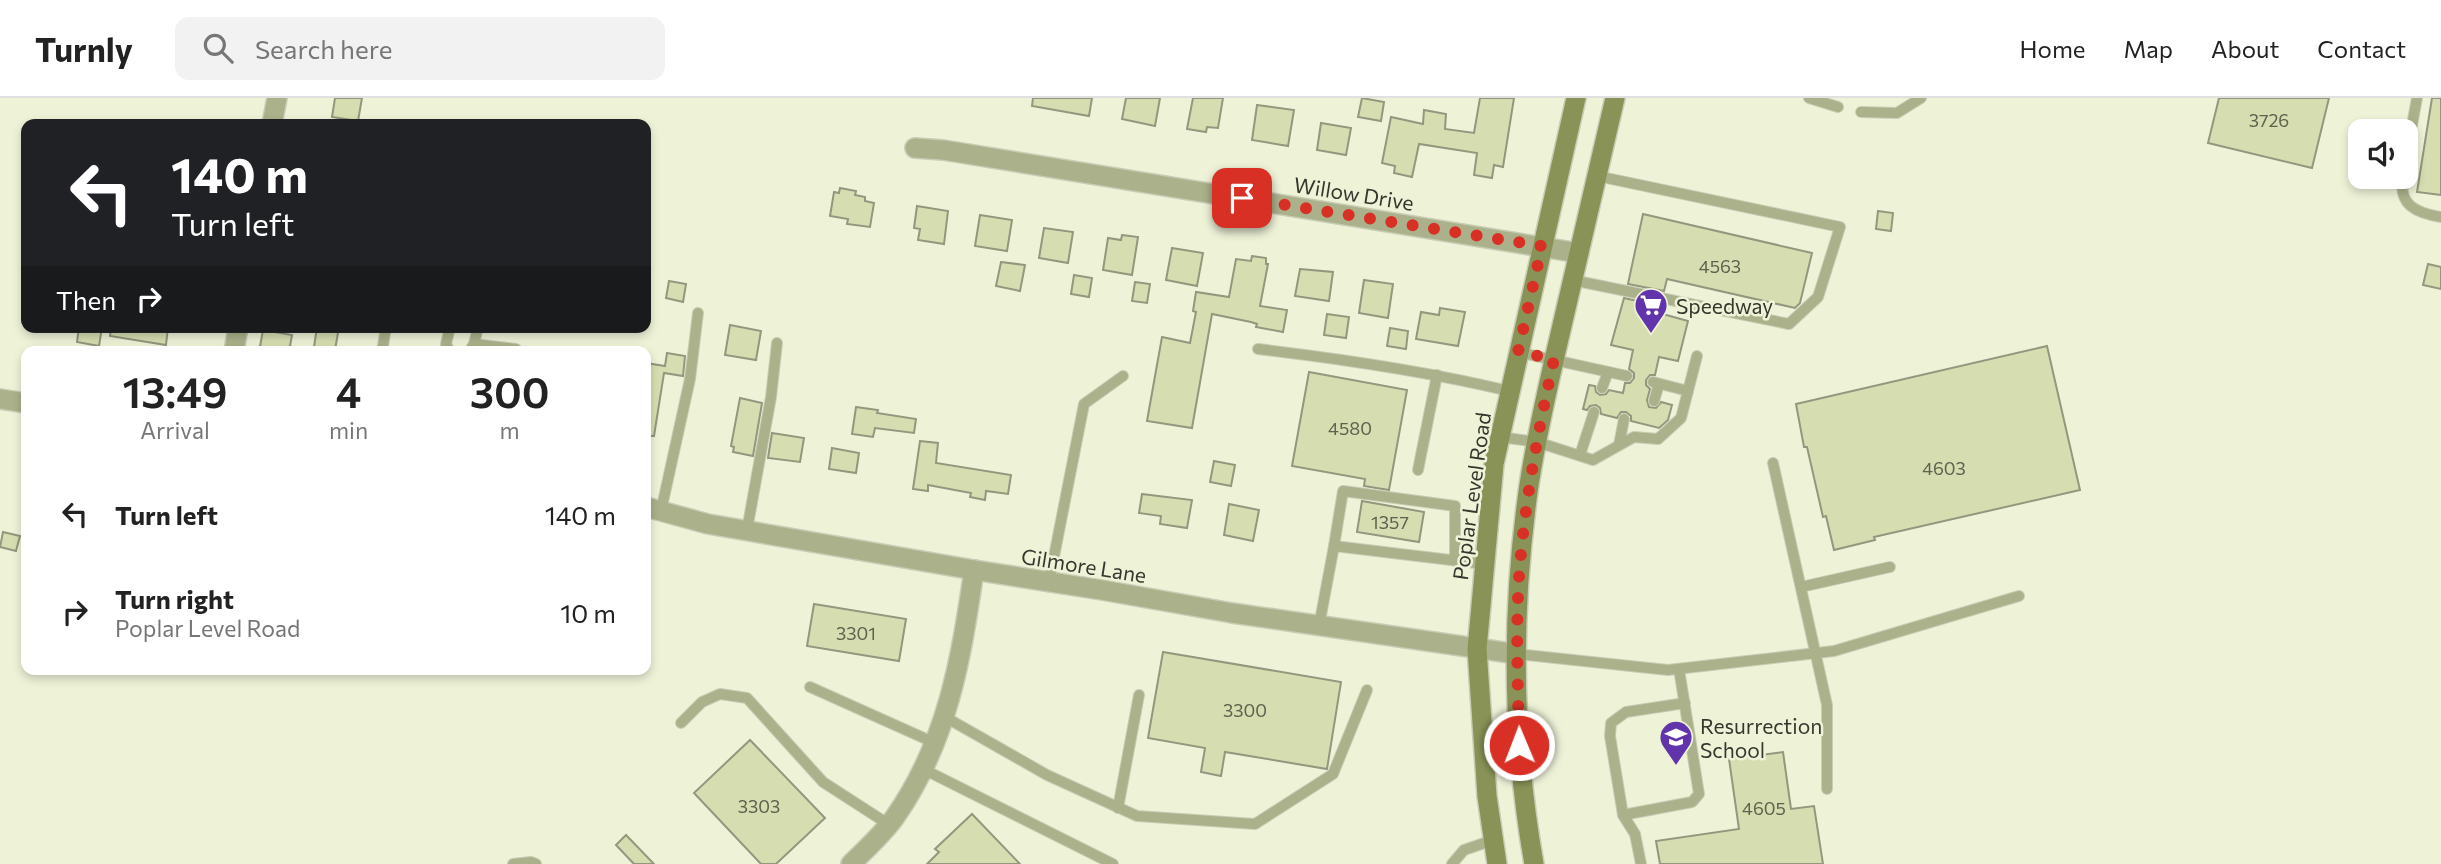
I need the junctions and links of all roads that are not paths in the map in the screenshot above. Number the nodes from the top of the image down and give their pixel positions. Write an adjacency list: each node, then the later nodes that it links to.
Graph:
1 (277, 98): 9 (street)
2 (1576, 98): 15 (main road, Poplar Level Road)
3 (1615, 98): 12 (main road)
4 (1809, 98): 7 (lane)
5 (1921, 98): 8 (lane)
6 (2417, 98): 10 (lane)
7 (1838, 107)
8 (1861, 112)
9 (273, 119)
10 (2413, 119)
11 (915, 148): 15 (street, Willow Drive)
12 (1597, 176): 16 (main road); 17 (lane)
13 (2402, 189): 14 (lane)
14 (2441, 217)
15 (1542, 246): 16 (street, Willow Drive); 21 (main road, Poplar Level Road)
16 (1578, 253): 17 (main road)
17 (1572, 280): 23 (main road)
18 (698, 313): 44 (lane)
19 (777, 343): 45 (lane)
20 (1258, 349): 25 (lane)
21 (1518, 352): 23 (lane); 29 (main road, Poplar Level Road)
22 (1697, 356): 30 (lane)
23 (1554, 359): 24 (lane); 39 (main road)
24 (1608, 372): 27 (lane); 28 (lane)
25 (1437, 374): 29 (lane); 43 (lane)
26 (1123, 376): 51 (lane)
27 (1627, 376)
28 (1602, 388)
29 (1509, 391): 37 (main road, Poplar Level Road)
30 (1688, 391): 32 (lane); 38 (lane)
31 (0, 399): 33 (street)
32 (1654, 401)
33 (21, 402)
34 (1594, 412): 41 (lane)
35 (1624, 419): 40 (lane)
36 (1648, 425): 38 (lane)
37 (1500, 437): 39 (lane); 48 (main road, Poplar Level Road)
38 (1645, 438): 40 (lane)
39 (1537, 442): 41 (lane); 56 (main road)
40 (1619, 445): 41 (lane)
41 (1580, 455)
42 (1773, 463): 52 (lane)
43 (1418, 470)
44 (653, 509): 45 (street, Gilmore Lane)
45 (747, 530): 50 (street, Gilmore Lane)
46 (1334, 546): 47 (lane); 47 (lane); 54 (lane)
47 (1455, 561): 48 (lane)
48 (1484, 564): 55 (main road, Poplar Level Road)
49 (1889, 567): 52 (lane)
50 (974, 570): 51 (street, Gilmore Lane); 63 (street)
51 (1049, 582): 54 (street, Gilmore Lane)
52 (1801, 587): 57 (lane)
53 (2019, 596): 57 (lane)
54 (1319, 626): 55 (street, Gilmore Lane)
55 (1477, 649): 56 (street, Gilmore Lane); 71 (main road, Poplar Level Road)
56 (1517, 653): 58 (lane); 78 (main road)
57 (1816, 653): 58 (lane); 67 (lane)
58 (1679, 669): 62 (lane)
59 (810, 687): 65 (lane)
60 (1367, 690): 68 (lane)
61 (1139, 695): 68 (lane)
62 (1685, 703): 69 (lane); 69 (lane)
63 (945, 717): 65 (street); 68 (lane)
64 (681, 723): 70 (lane)
65 (935, 743): 66 (street)
66 (923, 769): 70 (street); 75 (lane)
67 (1827, 789)
68 (1118, 808)
69 (1623, 815): 79 (lane)
70 (888, 824): 74 (street)
71 (1493, 840): 76 (lane); 77 (main road, Poplar Level Road)
72 (513, 864): 73 (lane)
73 (536, 864)
74 (851, 864)
75 (1113, 864)
76 (1452, 864)
77 (1497, 864)
78 (1534, 864)
79 (1641, 864)

